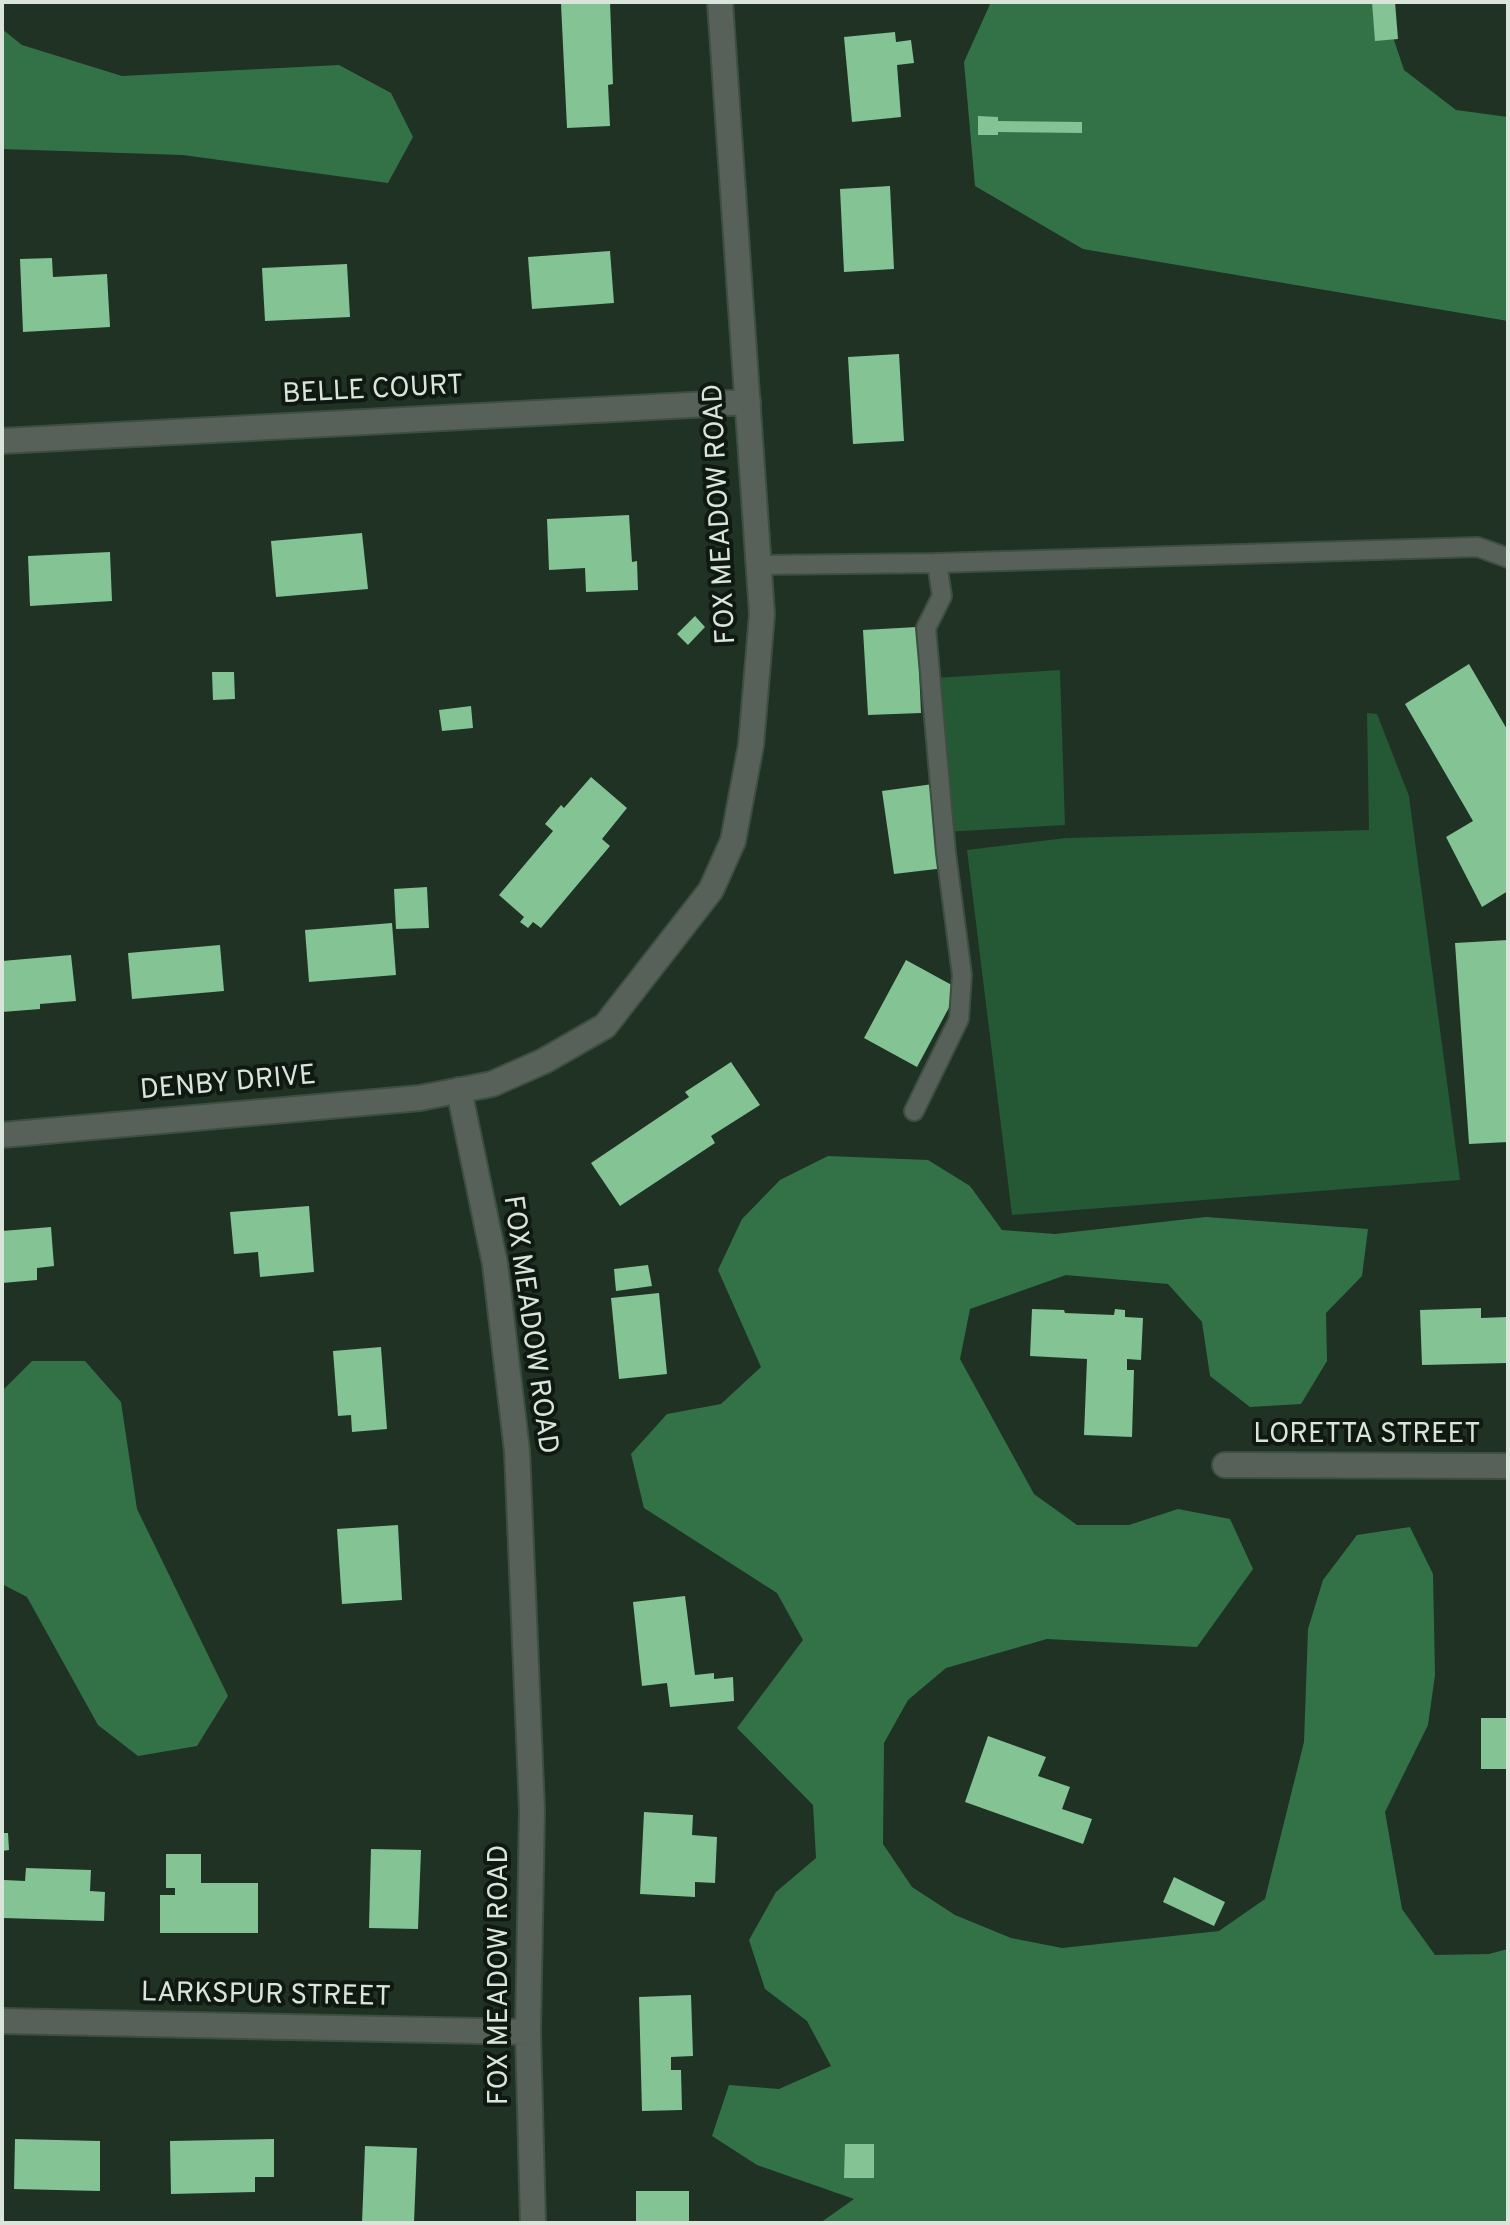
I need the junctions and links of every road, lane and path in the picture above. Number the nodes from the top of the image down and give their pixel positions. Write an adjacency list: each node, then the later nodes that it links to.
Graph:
1 (720, 2): 2 (street, FOX MEADOW ROAD)
2 (748, 402): 3 (street, BELLE COURT); 6 (street, FOX MEADOW ROAD)
3 (2, 441)
4 (1508, 558): 5 (lane)
5 (937, 563): 6 (lane); 8 (lane)
6 (759, 565): 7 (street, FOX MEADOW ROAD)
7 (459, 1090): 9 (street, DENBY DRIVE); 13 (street, FOX MEADOW ROAD)
8 (914, 1111)
9 (2, 1135)
10 (1225, 1465): 11 (street, LORETTA STREET)
11 (1508, 1466)
12 (2, 2021): 13 (street, LARKSPUR STREET)
13 (528, 2032): 14 (street, FOX MEADOW ROAD)
14 (533, 2223)

